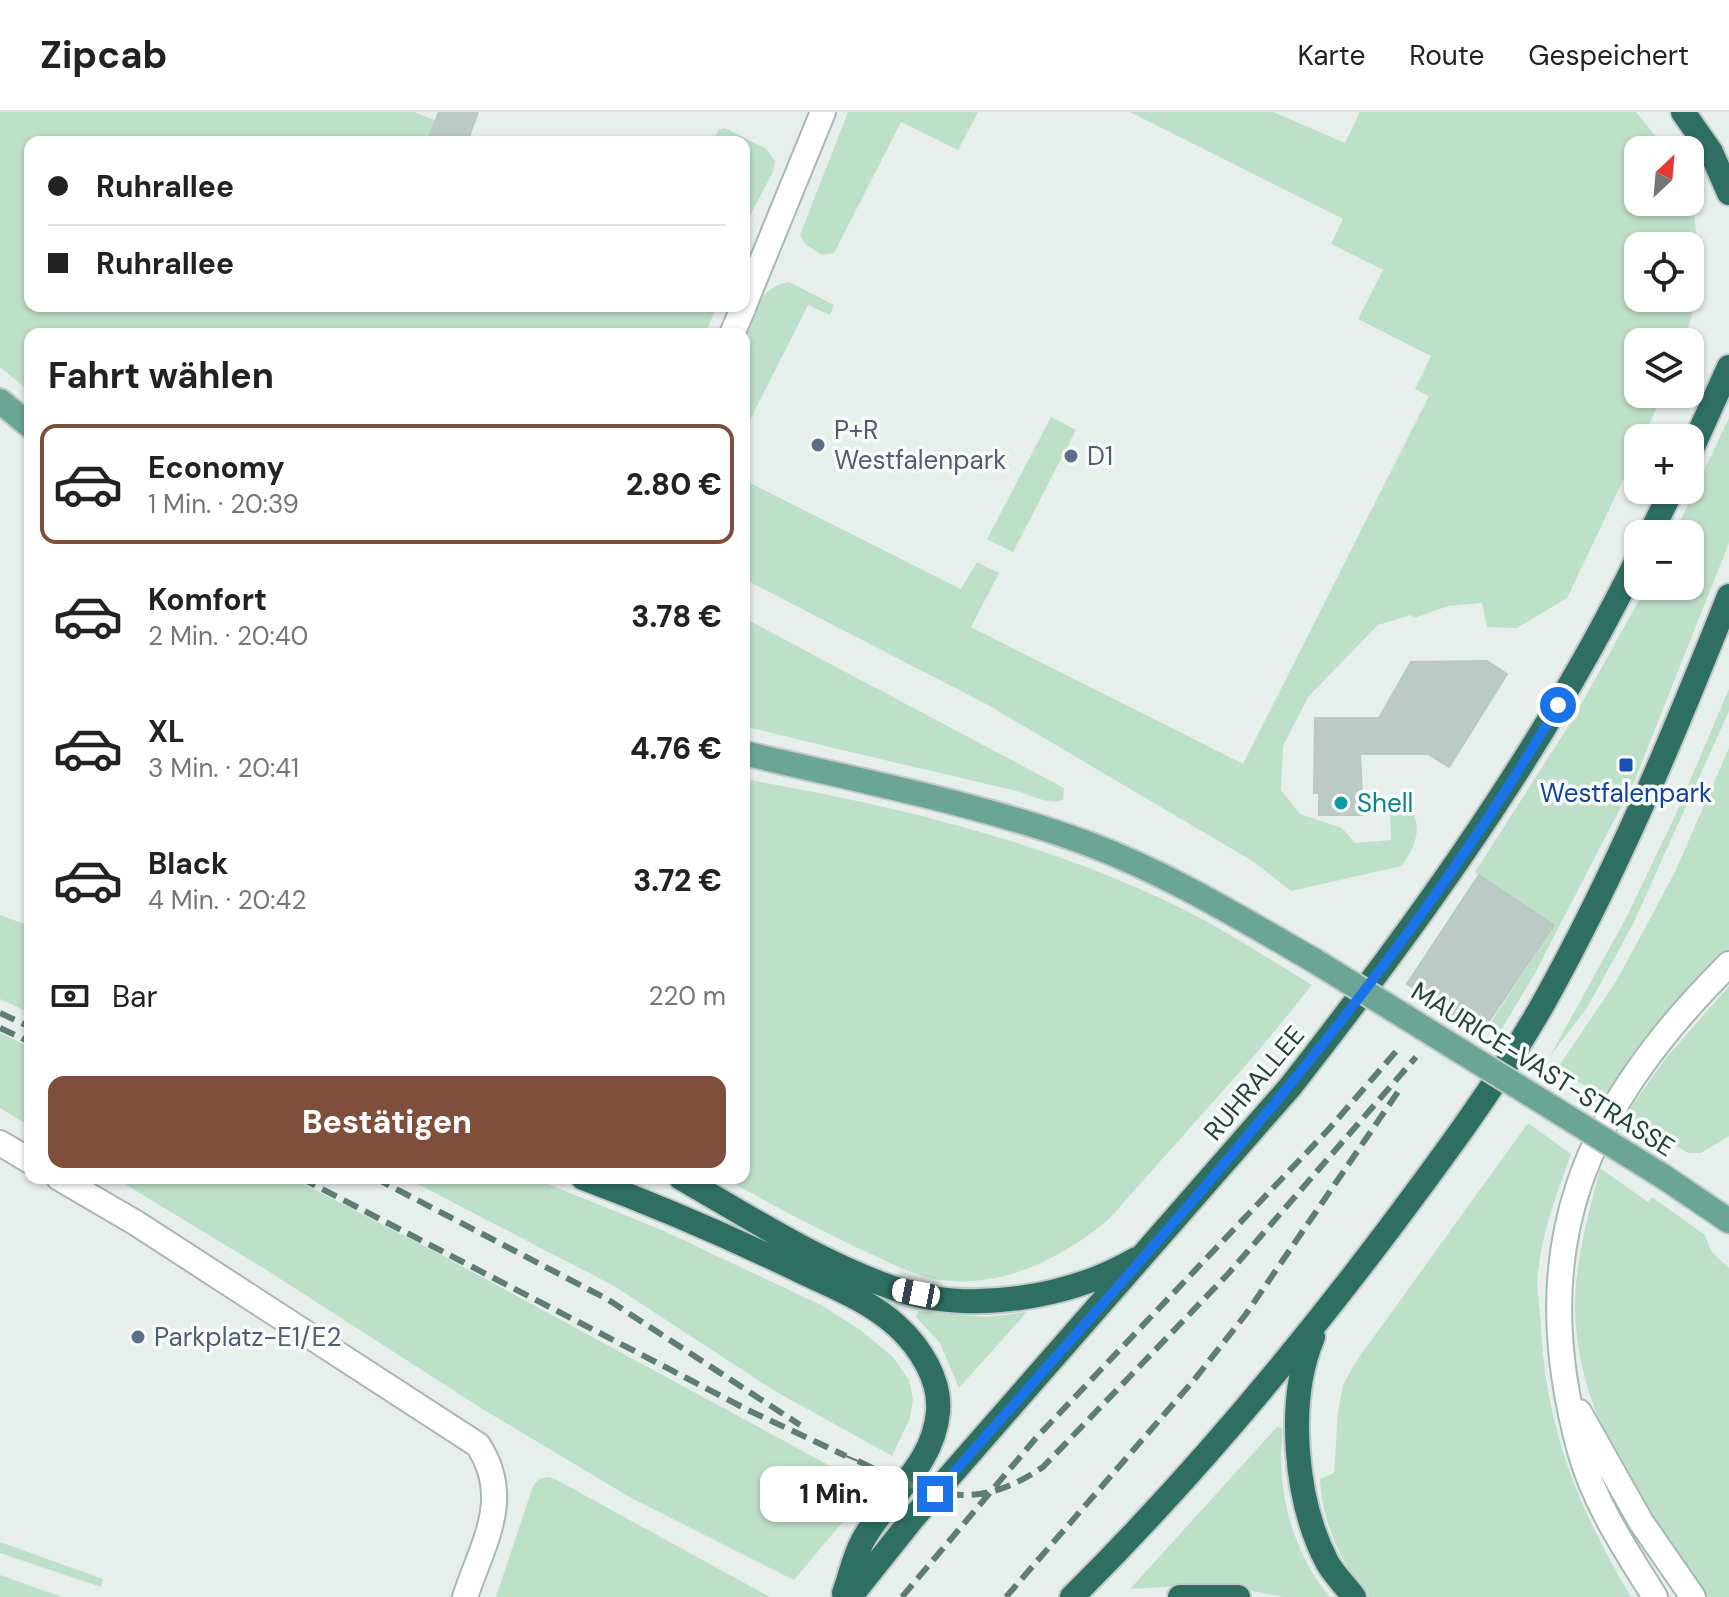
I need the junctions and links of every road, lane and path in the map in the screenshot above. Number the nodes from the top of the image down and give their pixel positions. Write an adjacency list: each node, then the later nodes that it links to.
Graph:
1 (823, 112): 4 (street)
2 (1683, 112): 3 (highway)
3 (1729, 193)
4 (750, 291)
5 (1729, 367): 8 (highway)
6 (0, 401): 7 (main road)
7 (24, 421)
8 (1703, 424)
9 (1624, 583): 19 (highway, RUHRALLEE)
10 (1729, 596): 20 (highway)
11 (750, 754): 18 (main road, MAURICE-VAST-STRASSE, bridge)
12 (1729, 964): 21 (street)
13 (0, 1143): 14 (street)
14 (24, 1157)
15 (69, 1184): 22 (street)
16 (599, 1184): 23 (highway)
17 (691, 1184): 19 (highway)
18 (1729, 1221)
19 (1149, 1252): 24 (highway, RUHRALLEE)
20 (1321, 1320): 25 (highway); 28 (highway)
21 (1569, 1394): 29 (street); 30 (street)
22 (465, 1597)
23 (842, 1597)
24 (850, 1597)
25 (1072, 1597)
26 (1180, 1597): 27 (highway)
27 (1238, 1597)
28 (1354, 1597)
29 (1655, 1597)
30 (1693, 1597)

